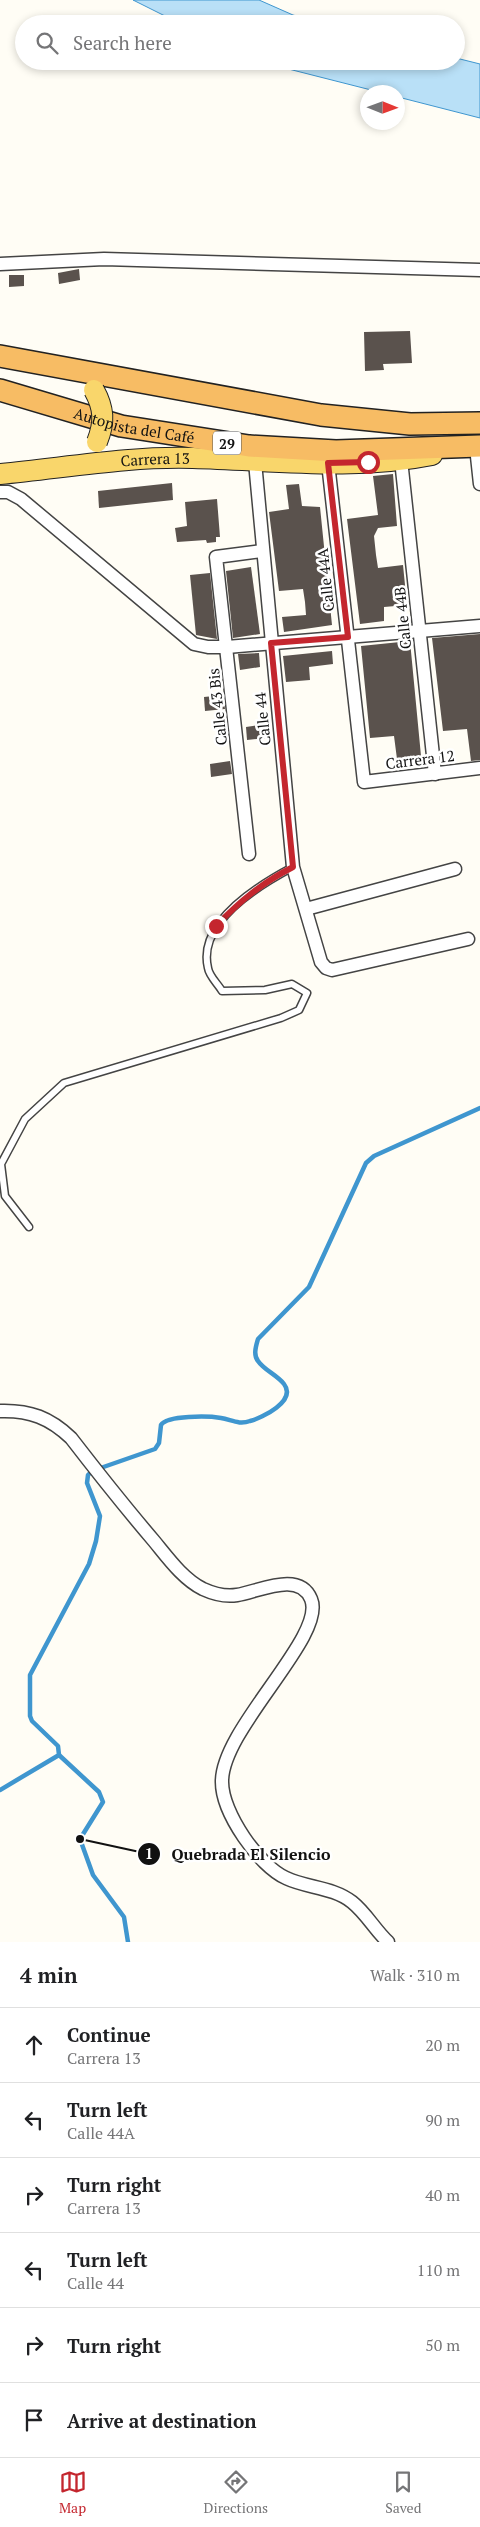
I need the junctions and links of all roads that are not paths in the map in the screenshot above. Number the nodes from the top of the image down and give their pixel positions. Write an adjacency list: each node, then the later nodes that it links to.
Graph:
1 (0, 264): 2 (street)
2 (480, 270)
3 (0, 356): 4 (highway)
4 (30, 362): 5 (main road); 6 (highway)
5 (0, 365)
6 (65, 368): 8 (highway); 13 (main road, bridge)
7 (0, 390): 9 (highway, Autopista del Café / 29)
8 (480, 423)
9 (472, 447): 10 (main road, Carrera 13); 15 (street)
10 (402, 460): 12 (main road, Carrera 13); 18 (street, Calle 44B)
11 (255, 462): 12 (main road, Carrera 13); 13 (main road, Carrera 13); 16 (street, Calle 44)
12 (328, 463): 19 (street, Calle 44A)
13 (65, 467): 14 (main road, Carrera 13)
14 (1, 478): 21 (street)
15 (480, 484)
16 (262, 551): 20 (street, Calle 44); 21 (street, Calle 43 Bis)
17 (480, 626): 18 (street)
18 (420, 631): 19 (street); 23 (street, Calle 44B)
19 (348, 637): 20 (street); 24 (street, Calle 44A)
20 (271, 643): 21 (street); 26 (street, Calle 44)
21 (227, 647): 25 (street, Calle 43 Bis)
22 (480, 768): 23 (street, Carrera 12)
23 (435, 774): 24 (street, Carrera 12)
24 (364, 782)
25 (248, 854)
26 (293, 867): 28 (street, Calle 44); 30 (lane)
27 (455, 869): 28 (street)
28 (306, 909): 29 (street, Calle 44)
29 (468, 939)
30 (29, 1227)
31 (0, 1411): 32 (street)
32 (388, 1942)

